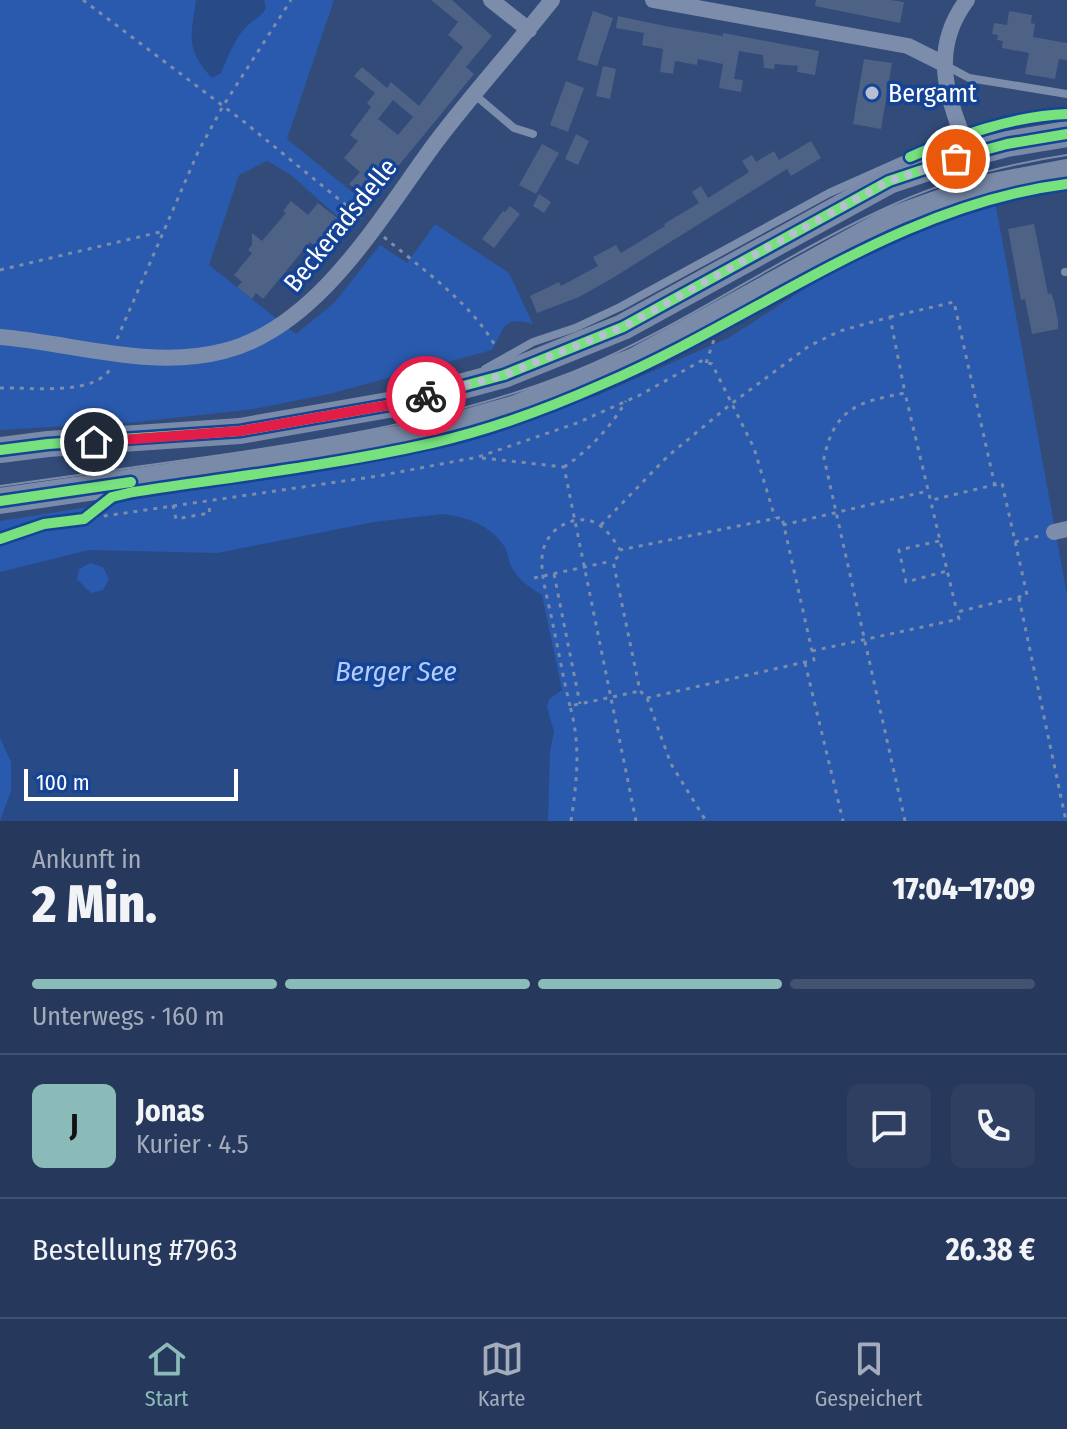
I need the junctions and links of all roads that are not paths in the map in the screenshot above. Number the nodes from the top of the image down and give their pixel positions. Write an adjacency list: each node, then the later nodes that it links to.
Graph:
1 (491, 0): 5 (street)
2 (552, 0): 5 (street, Beckeradsdelle)
3 (653, 0): 6 (street)
4 (967, 0): 6 (street)
5 (529, 30): 8 (street, Beckeradsdelle)
6 (944, 64): 7 (lane); 11 (street)
7 (1067, 94)
8 (475, 95): 9 (lane); 13 (street, Beckeradsdelle)
9 (533, 134)
10 (1067, 134): 11 (main road)
11 (963, 156): 14 (main road); 14 (lane)
12 (1067, 172): 16 (main road)
13 (0, 337)
14 (400, 403): 15 (main road)
15 (0, 450)
16 (0, 501)

